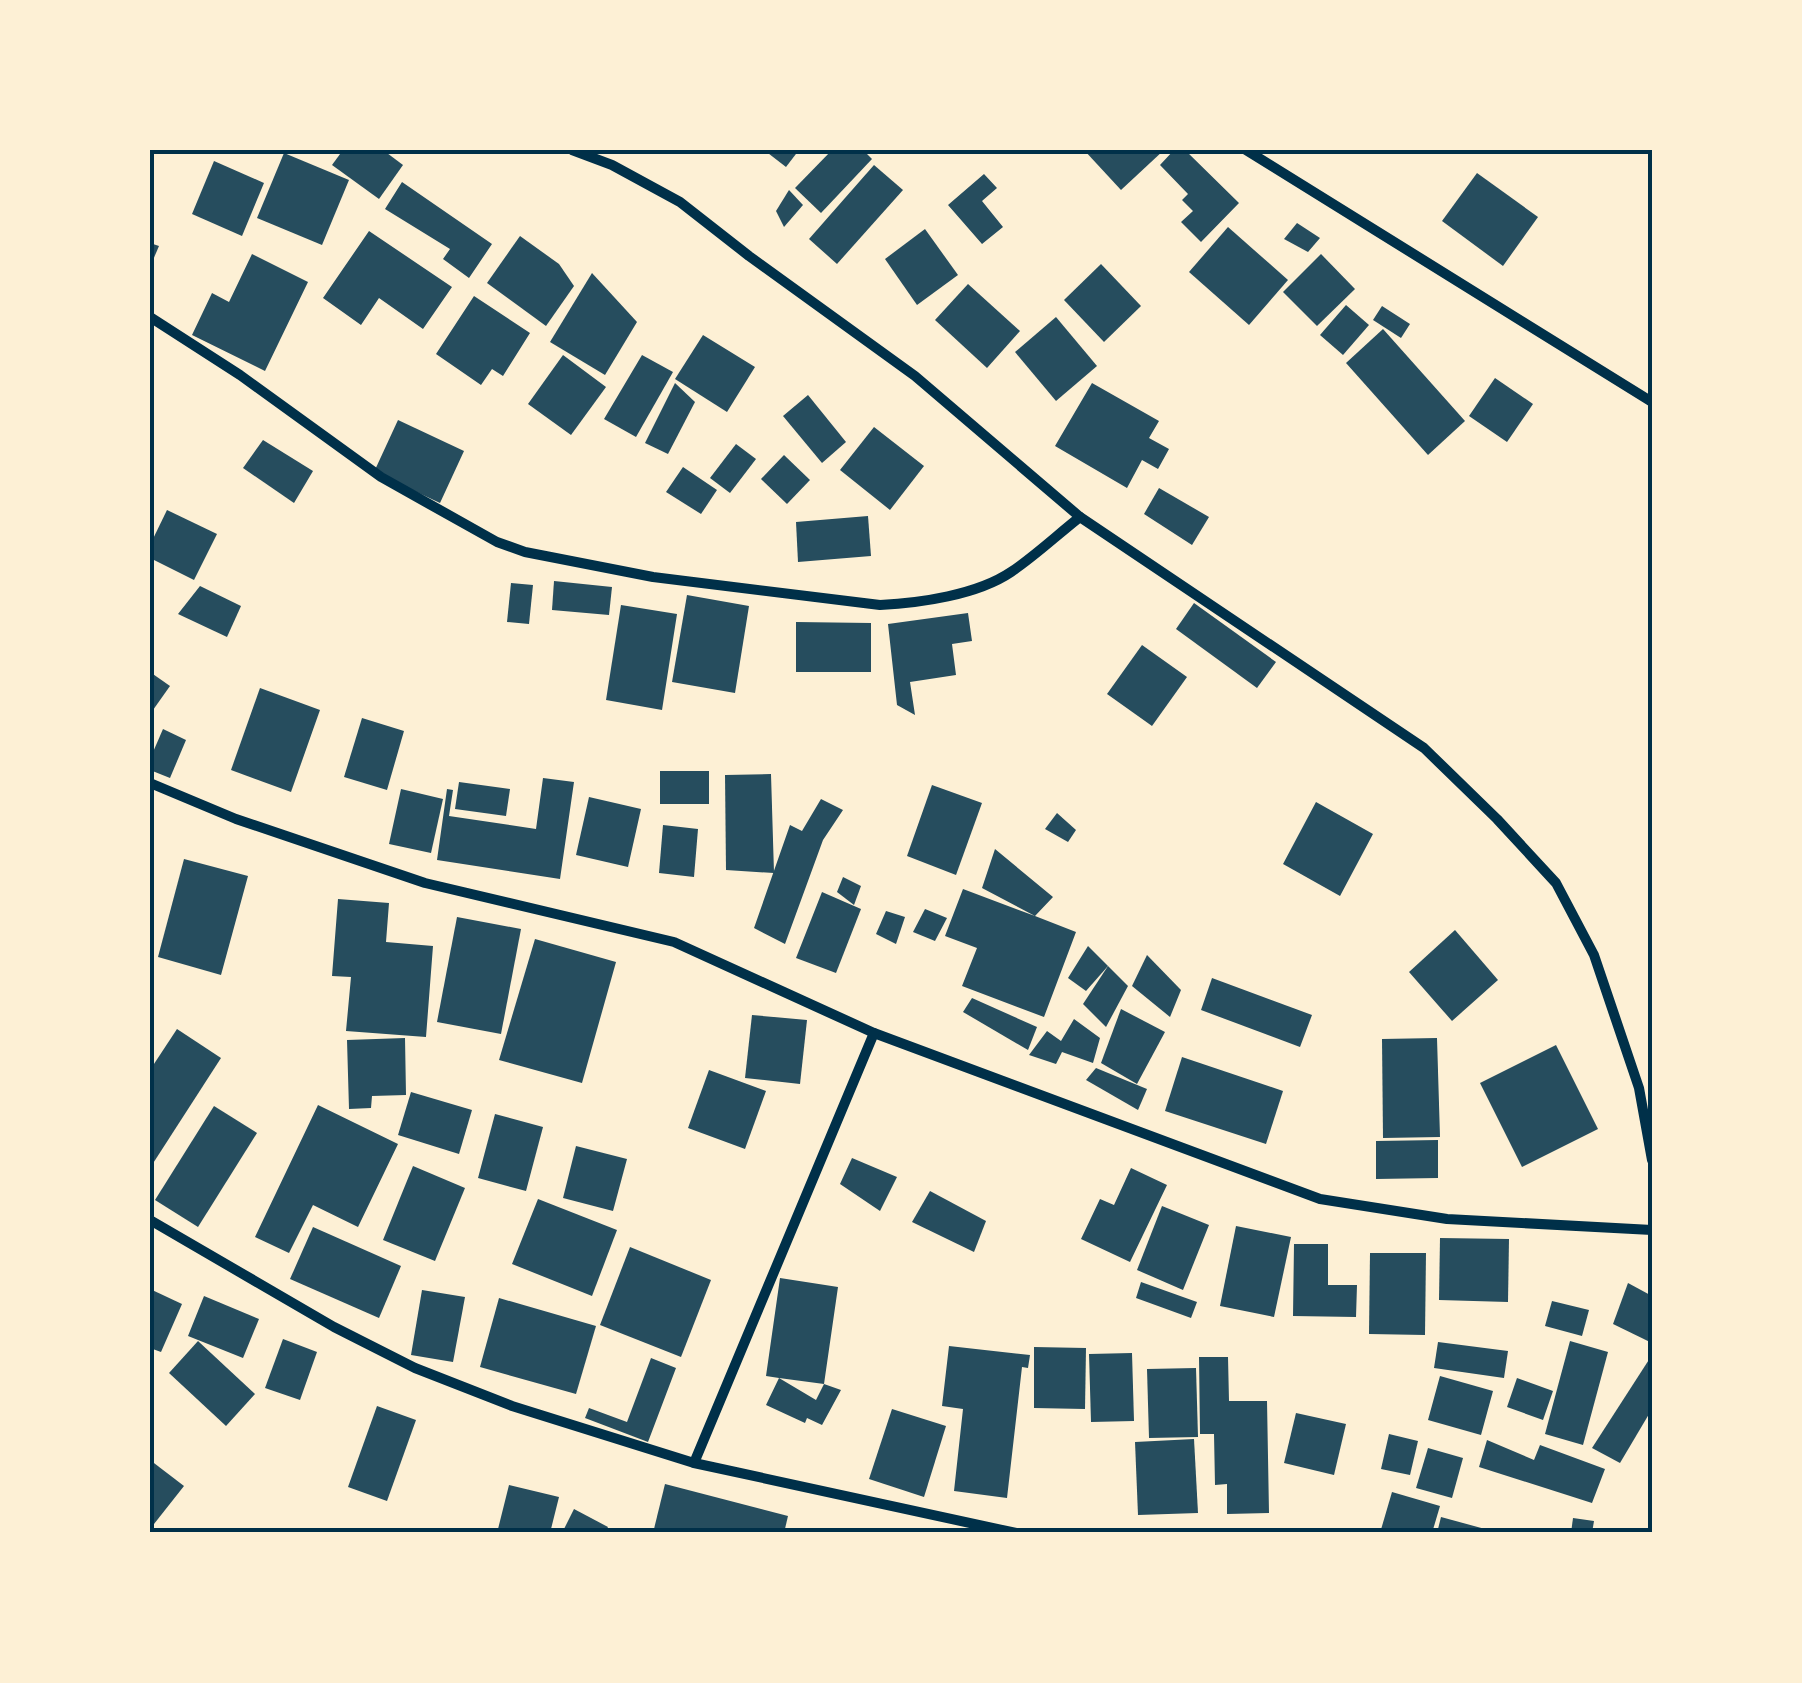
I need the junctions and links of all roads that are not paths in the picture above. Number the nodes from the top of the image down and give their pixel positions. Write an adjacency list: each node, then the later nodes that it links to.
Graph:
1 (572, 150): 5 (street)
2 (1246, 150): 4 (street)
3 (150, 317): 5 (street)
4 (1652, 402)
5 (1080, 517): 8 (street)
6 (150, 783): 7 (street)
7 (874, 1033): 10 (street); 11 (street)
8 (1652, 1160)
9 (150, 1220): 11 (street)
10 (1652, 1230)
11 (694, 1463): 12 (street)
12 (1016, 1533)

